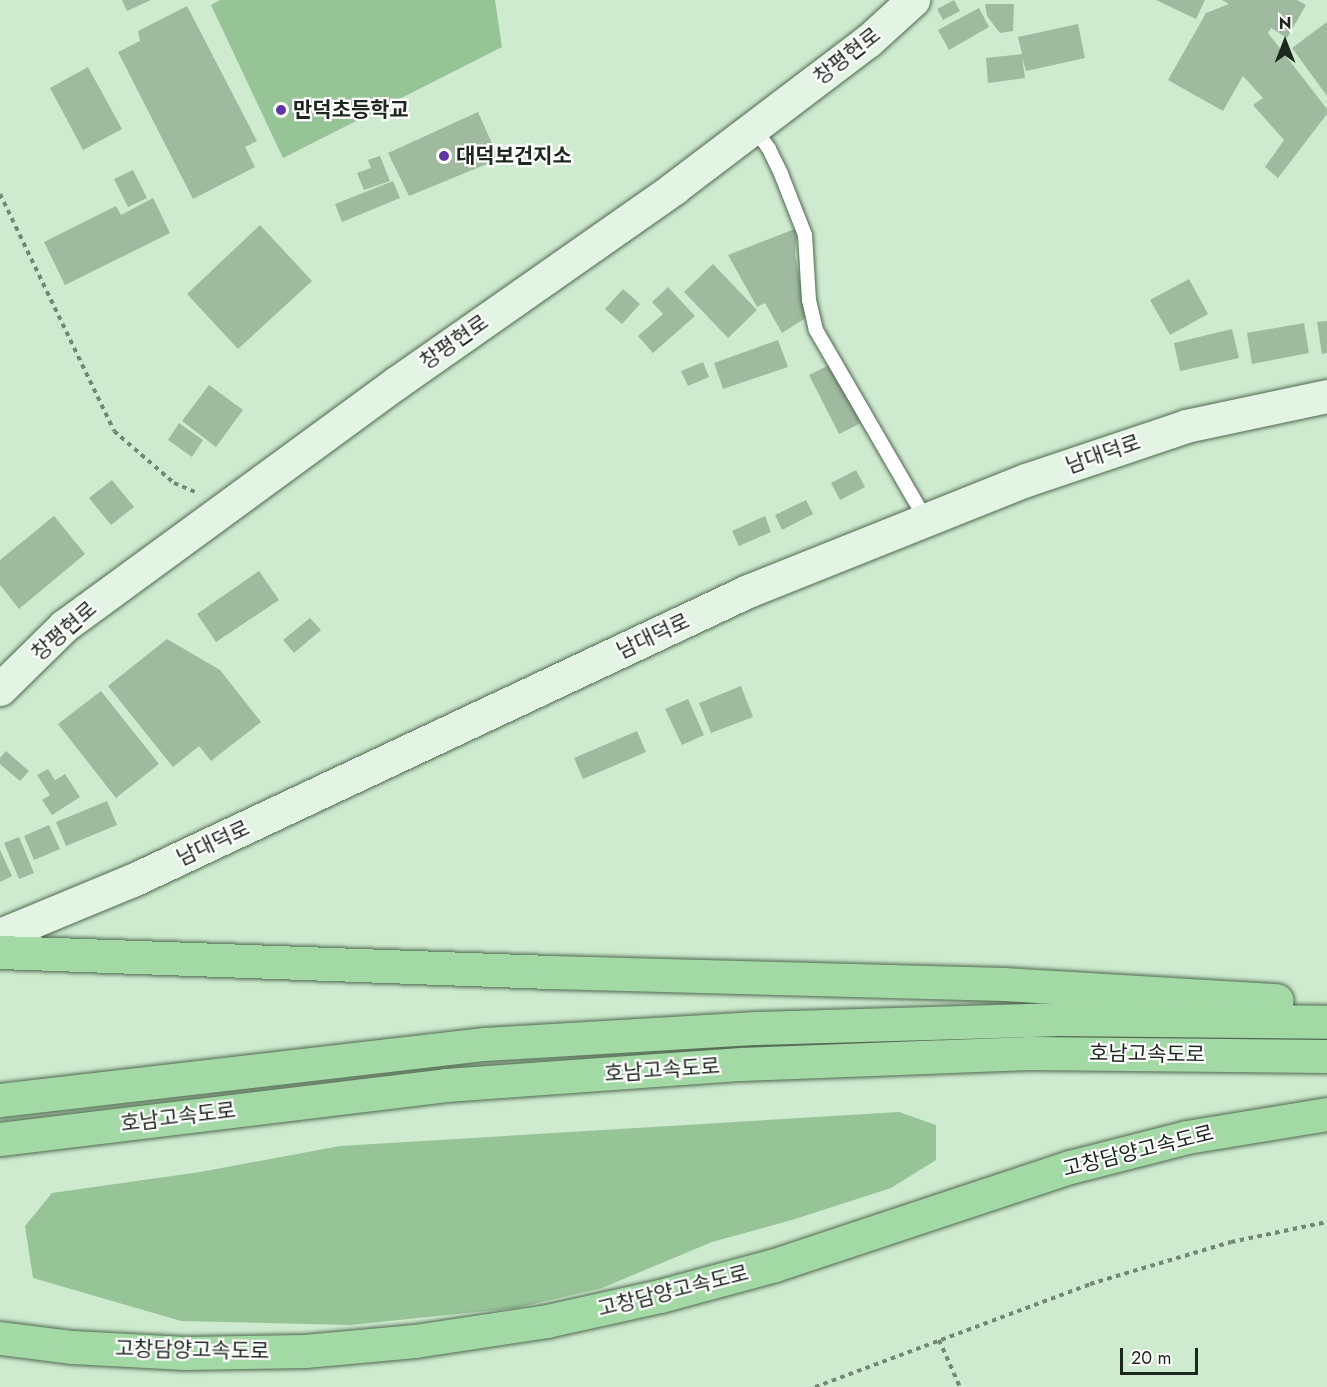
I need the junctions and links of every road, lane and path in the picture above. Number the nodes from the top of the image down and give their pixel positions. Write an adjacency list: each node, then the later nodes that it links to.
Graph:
1 (913, 0): 2 (main road, 창평현로)
2 (754, 128): 5 (main road, 창평현로); 6 (lane)
3 (0, 194): 5 (path)
4 (1327, 396): 6 (main road, 남대덕로)
5 (229, 505): 7 (main road, 창평현로)
6 (926, 520): 8 (main road, 남대덕로)
7 (0, 689)
8 (0, 935)
9 (0, 952): 10 (highway)
10 (1327, 1004)
11 (1327, 1022): 13 (highway, 호남고속도로)
12 (1327, 1056): 15 (highway, 호남고속도로)
13 (0, 1100)
14 (1327, 1114): 17 (highway, 고창담양고속도로)
15 (0, 1139)
16 (1327, 1222): 18 (path)
17 (0, 1338)
18 (939, 1340): 19 (path); 20 (path)
19 (815, 1387)
20 (960, 1387)

